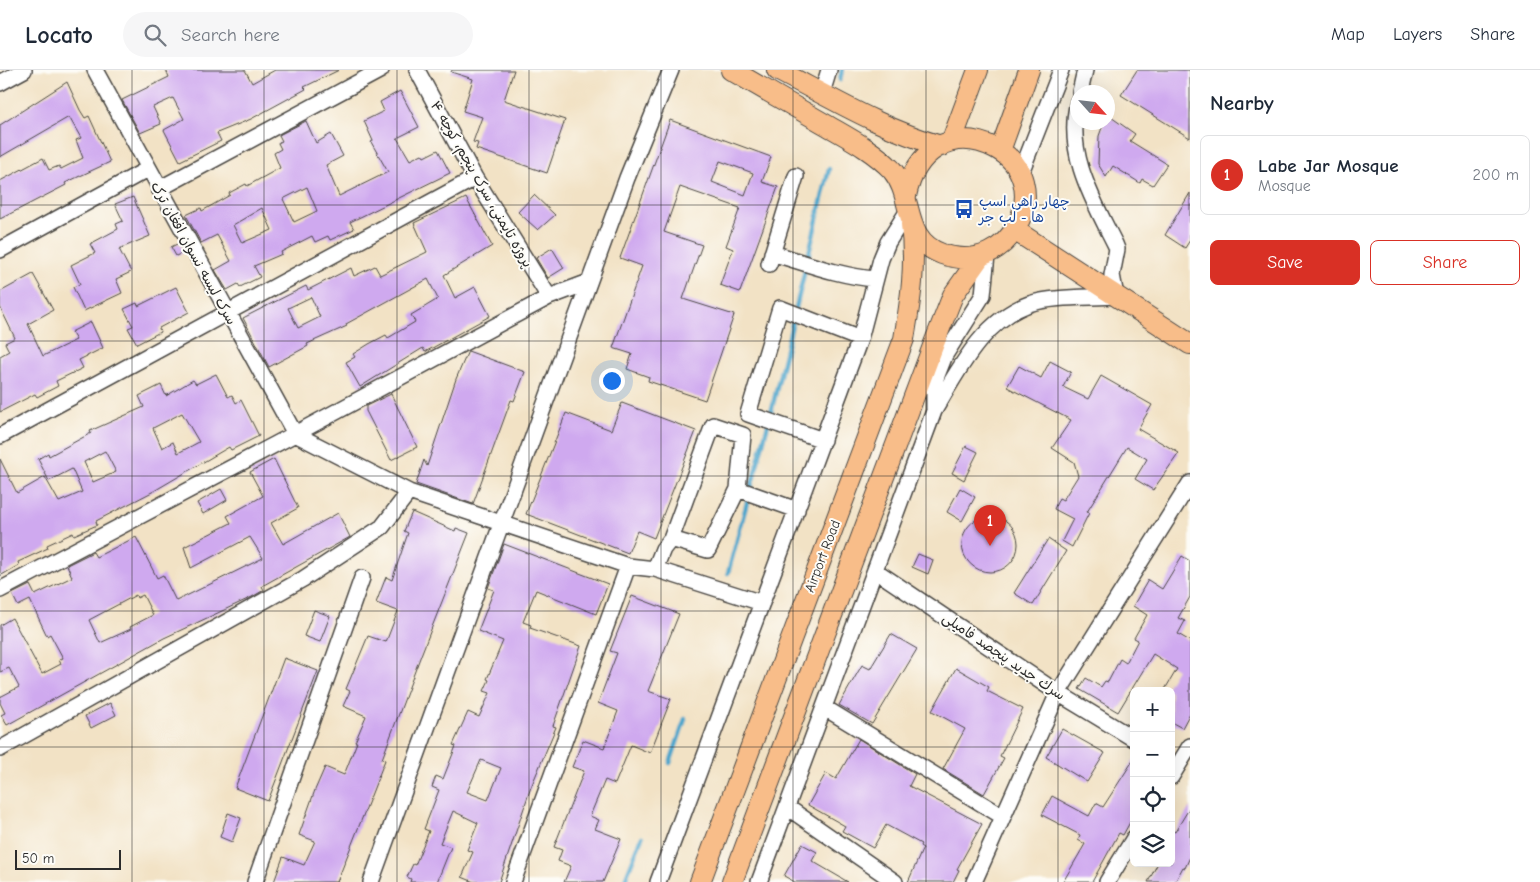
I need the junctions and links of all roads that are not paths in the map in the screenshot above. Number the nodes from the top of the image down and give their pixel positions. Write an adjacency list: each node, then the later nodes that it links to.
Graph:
1 (24, 70): 13 (street)
2 (96, 70): 19 (street, سرک لیسه نسوان افغان‌ ترک)
3 (381, 70): 23 (street)
4 (416, 70): 22 (street, پروژه تایمنی، سرک پنجم، کوچه ۴)
5 (671, 70): 29 (street)
6 (731, 70): 24 (main road)
7 (777, 70): 15 (main road)
8 (828, 70): 15 (street)
9 (978, 70): 17 (main road)
10 (1029, 70): 18 (main road)
11 (1061, 70): 20 (street)
12 (1086, 70): 14 (street)
13 (0, 83)
14 (1082, 85)
15 (822, 93): 17 (main road)
16 (1075, 130): 30 (street)
17 (946, 143): 18 (main road); 24 (main road)
18 (1000, 151): 20 (main road)
19 (148, 170): 23 (street, سرک لیسه نسوان افغان‌ ترک); 26 (street)
20 (1020, 175): 25 (main road)
21 (796, 176): 28 (street)
22 (476, 178): 31 (street, پروژه تایمنی، سرک پنجم، کوچه ۴); 32 (street)
23 (159, 189): 32 (street, سرک لیسه نسوان افغان‌ ترک)
24 (908, 211): 27 (main road); 28 (street); 64 (main road, Airport Road)
25 (1016, 231): 27 (main road); 30 (main road)
26 (0, 250)
27 (983, 256): 35 (street); 65 (main road)
28 (875, 279): 33 (street)
29 (590, 282): 31 (street); 43 (street)
30 (1116, 296): 34 (main road); 35 (street)
31 (549, 297): 36 (street)
32 (228, 312): 36 (street, سرک لیسه نسوان افغان‌ ترک); 37 (street)
33 (860, 338): 38 (street); 38 (street)
34 (1190, 344)
35 (934, 411): 47 (street)
36 (295, 434): 41 (street); 49 (street)
37 (0, 436)
38 (823, 440): 42 (street)
39 (1190, 483): 51 (street)
40 (738, 489): 42 (street); 44 (street); 44 (street)
41 (409, 492): 43 (street); 55 (street)
42 (797, 510): 50 (street)
43 (502, 525): 45 (street); 61 (street)
44 (667, 544): 46 (street)
45 (628, 566): 46 (street); 62 (street)
46 (655, 569): 50 (street)
47 (876, 570): 51 (street, سرك جدید پنجصد فامیلی); 52 (street)
48 (362, 578): 60 (street)
49 (0, 590)
50 (762, 603): 63 (street)
51 (1058, 693): 53 (street, سرك جدید پنجصد فامیلی); 58 (street)
52 (824, 708): 57 (street); 58 (street)
53 (1130, 737)
54 (1190, 746): 56 (street)
55 (0, 749)
56 (1178, 769)
57 (787, 808): 66 (street); 67 (street)
58 (1002, 816): 68 (street)
59 (1130, 845): 69 (street)
60 (255, 882)
61 (371, 882)
62 (513, 882)
63 (658, 882)
64 (700, 882)
65 (732, 882)
66 (759, 882)
67 (896, 882)
68 (974, 882)
69 (1107, 882)

